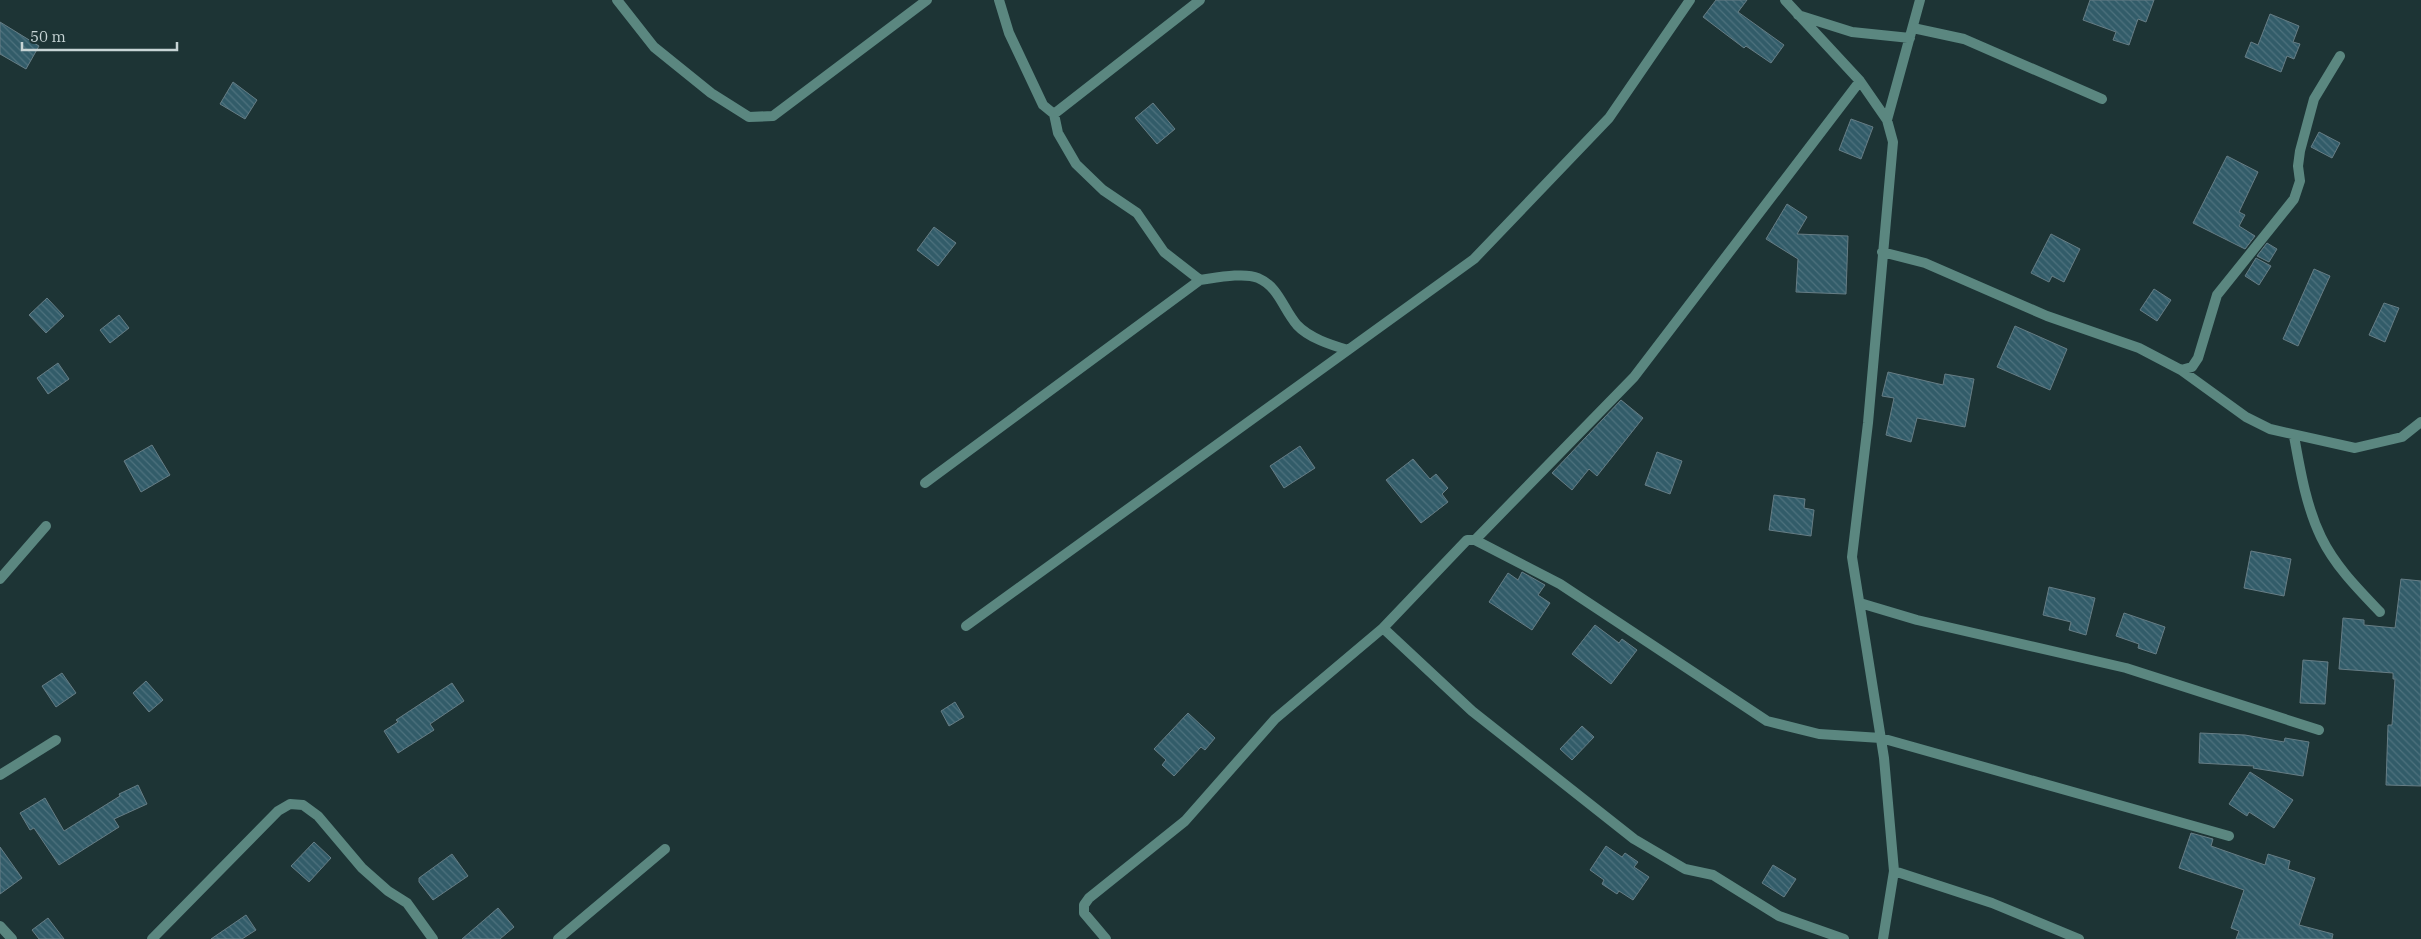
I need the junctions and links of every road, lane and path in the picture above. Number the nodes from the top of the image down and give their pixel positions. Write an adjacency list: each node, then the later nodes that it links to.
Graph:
1 (617, 0): 2 (street)
2 (927, 0)
3 (999, 0): 14 (street)
4 (1200, 0): 14 (street)
5 (1690, 0): 18 (street)
6 (1785, 0): 8 (street)
7 (1920, 0): 9 (street)
8 (1796, 14): 10 (street); 12 (street)
9 (1912, 28): 10 (street); 13 (street)
10 (1910, 38): 15 (street)
11 (2340, 56): 19 (street)
12 (1860, 81): 15 (street); 24 (street)
13 (2102, 99)
14 (1054, 114): 17 (street)
15 (1887, 120): 16 (street)
16 (1882, 252): 19 (street); 26 (street)
17 (1200, 280): 18 (street); 22 (street)
18 (1348, 350): 28 (street)
19 (2181, 370): 21 (street)
20 (2421, 422): 21 (street)
21 (2294, 436): 27 (street)
22 (925, 483)
23 (46, 526): 25 (street)
24 (1474, 540): 29 (street); 31 (street)
25 (0, 579)
26 (1860, 603): 30 (street); 31 (street)
27 (2380, 612)
28 (966, 626)
29 (1383, 628): 42 (street); 43 (street)
30 (2319, 730)
31 (1881, 738): 34 (street); 36 (street)
32 (56, 740): 33 (street)
33 (0, 775)
34 (2229, 836)
35 (665, 849): 41 (street)
36 (1894, 871): 44 (street); 45 (street)
37 (0, 926): 38 (street)
38 (12, 939)
39 (152, 939): 40 (street)
40 (433, 939)
41 (558, 939)
42 (1106, 939)
43 (1844, 939)
44 (1884, 939)
45 (2079, 939)

